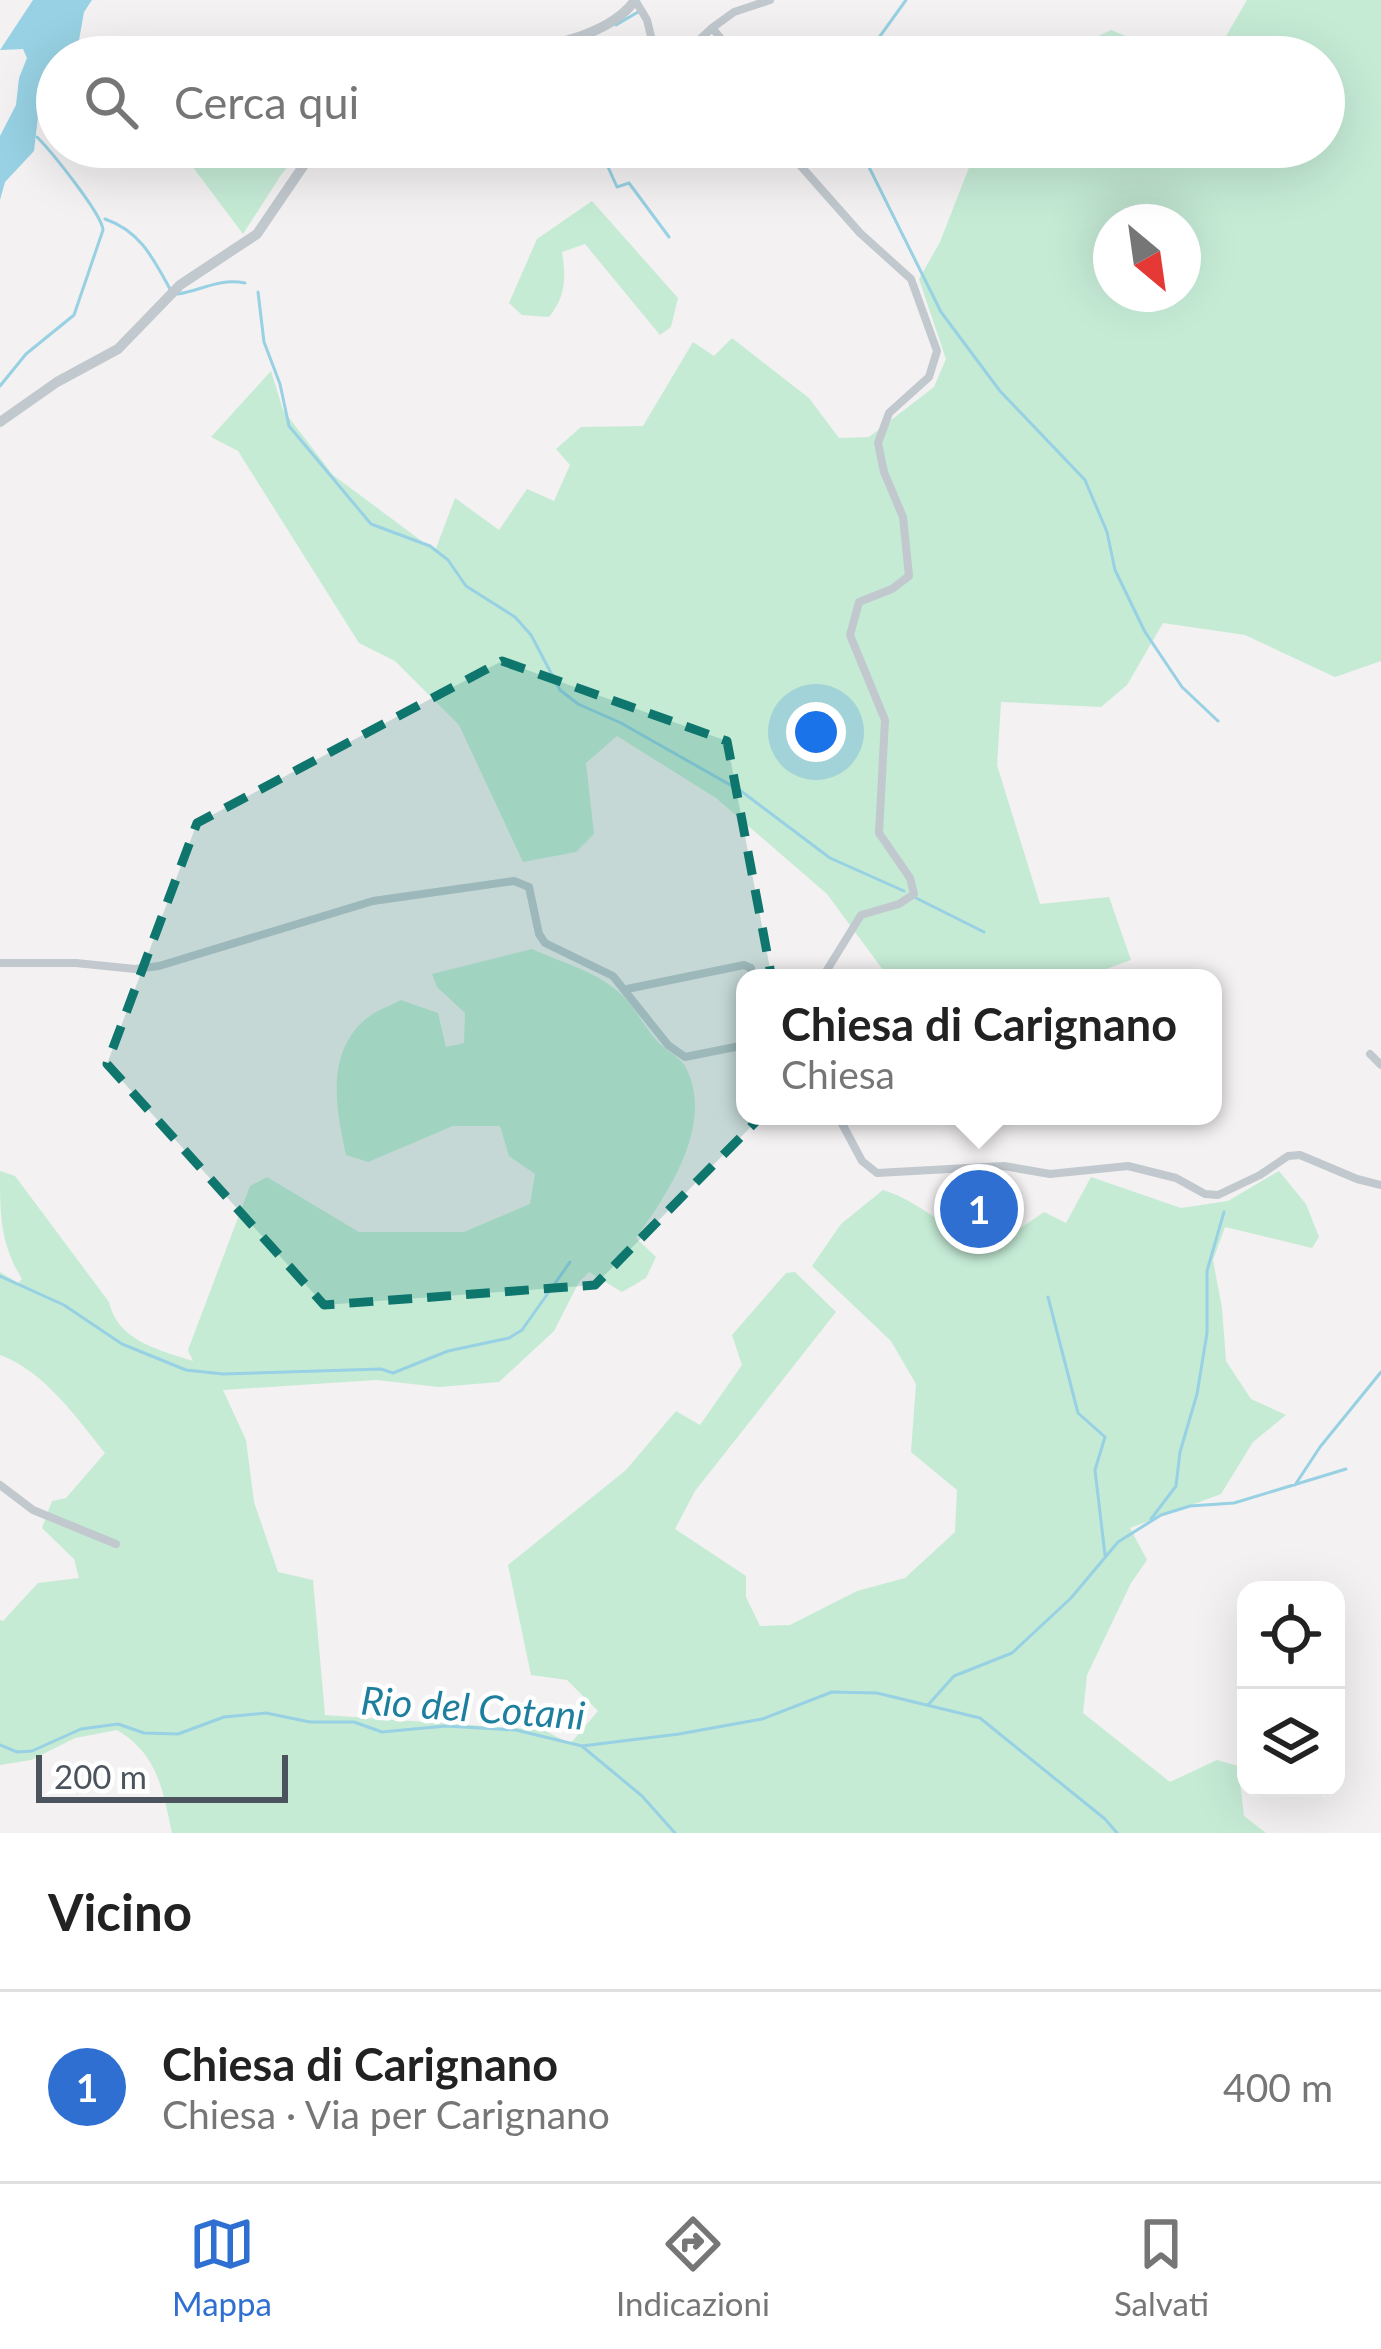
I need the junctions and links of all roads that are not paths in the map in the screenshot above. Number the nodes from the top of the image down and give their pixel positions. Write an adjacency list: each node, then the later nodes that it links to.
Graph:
1 (635, 0): 4 (street); 5 (street)
2 (770, 0): 3 (street)
3 (712, 28): 6 (street); 7 (street)
4 (570, 36)
5 (651, 36)
6 (703, 36)
7 (719, 36)
8 (301, 168): 10 (street)
9 (803, 168): 13 (street)
10 (0, 422)
11 (0, 963): 14 (street)
12 (751, 969): 14 (street)
13 (828, 969)
14 (627, 989): 15 (street)
15 (736, 1047)
16 (1370, 1054): 17 (street)
17 (1381, 1065)
18 (843, 1125): 19 (street)
19 (1381, 1185)
20 (0, 1485): 21 (street)
21 (116, 1544)

